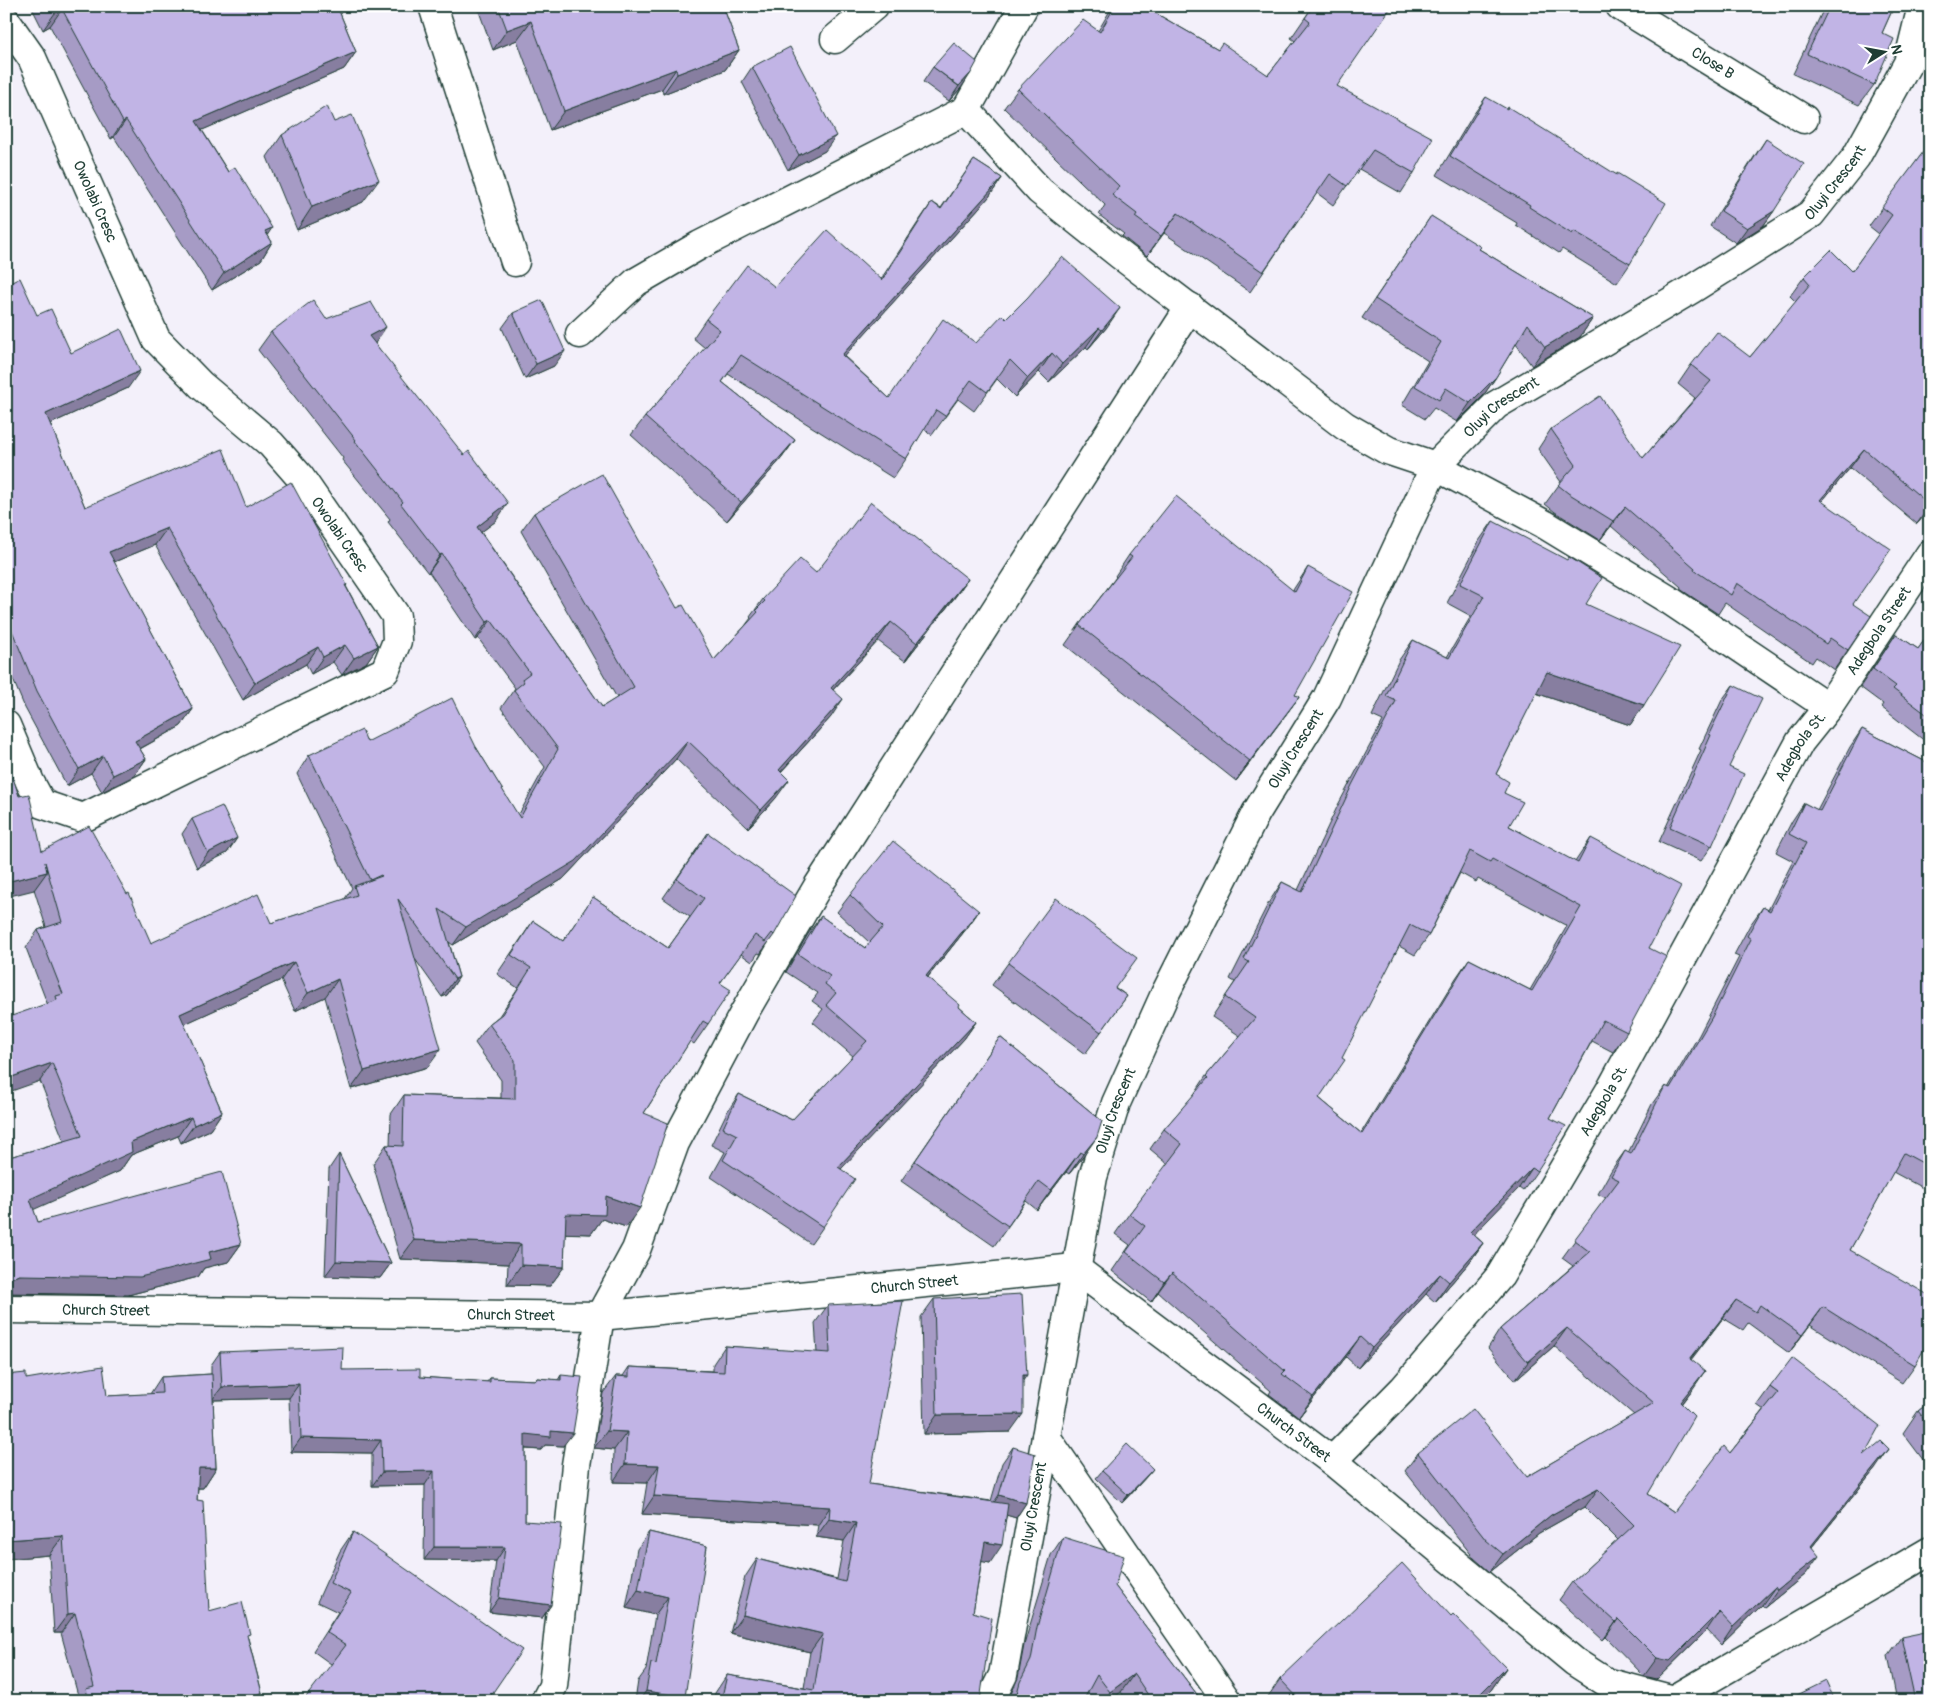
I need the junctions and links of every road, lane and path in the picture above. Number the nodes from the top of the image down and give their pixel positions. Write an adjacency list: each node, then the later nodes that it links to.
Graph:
1 (433, 6): 10 (street)
2 (874, 6): 7 (street)
3 (1024, 6): 8 (street)
4 (1620, 6): 9 (street, Close B)
5 (1922, 6): 13 (street, Oluyi Crescent)
6 (6, 21): 16 (street, Owolabi Cresc)
7 (835, 39)
8 (966, 110): 11 (street); 12 (street)
9 (1804, 119)
10 (515, 262)
11 (1190, 308): 13 (street); 19 (street)
12 (580, 334)
13 (1435, 466): 15 (street); 17 (street, Oluyi Crescent)
14 (1930, 554): 15 (street, Adegbola Street)
15 (1828, 707): 21 (street, Adegbola St.)
16 (6, 725)
17 (1075, 1268): 19 (street, Church Street); 20 (street, Oluyi Crescent); 21 (street, Church Street)
18 (6, 1309): 19 (street, Church Street)
19 (600, 1316): 24 (street)
20 (1046, 1437): 25 (street, Oluyi Crescent); 26 (street)
21 (1332, 1462): 23 (street, Church Street)
22 (1930, 1550): 23 (street)
23 (1676, 1700)
24 (545, 1701)
25 (990, 1701)
26 (1227, 1701)

